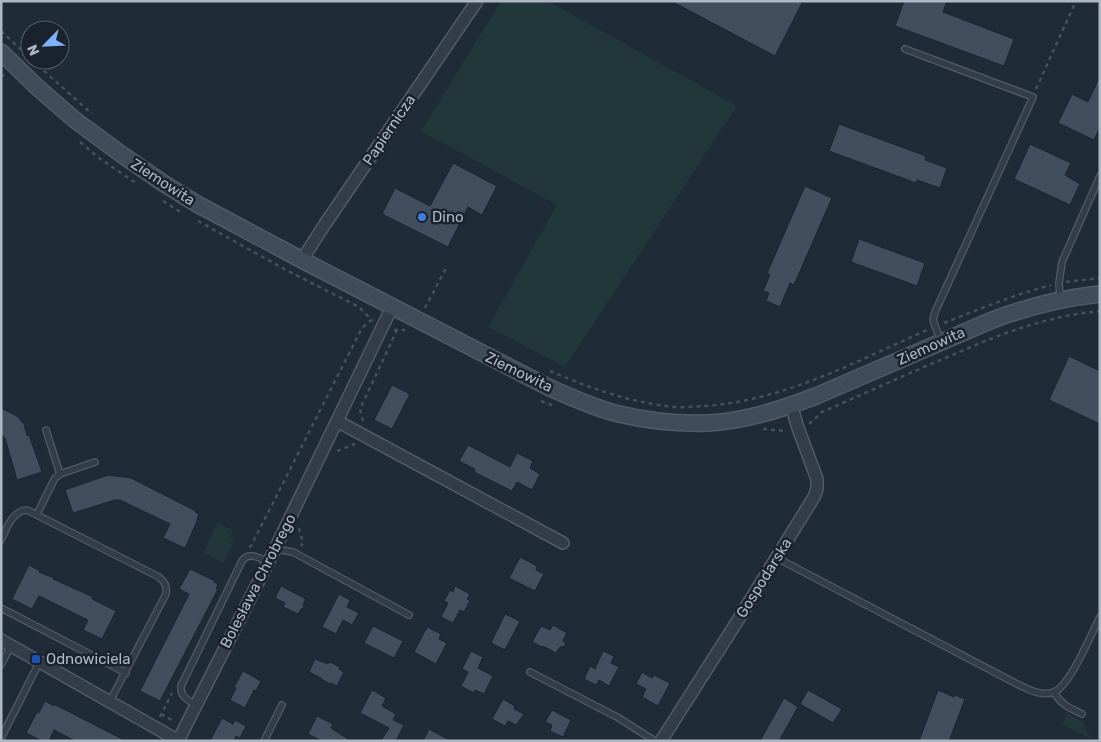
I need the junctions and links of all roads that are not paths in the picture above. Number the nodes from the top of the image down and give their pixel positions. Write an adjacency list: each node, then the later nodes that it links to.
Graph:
1 (478, 1): 5 (street, Papiernicza)
2 (905, 49): 9 (lane)
3 (1, 52): 5 (street, Ziemowita)
4 (1100, 176): 7 (lane)
5 (302, 260): 8 (street, Ziemowita)
6 (1100, 294): 7 (street, Ziemowita)
7 (1060, 300): 9 (street, Ziemowita)
8 (392, 307): 10 (street, Ziemowita); 11 (street, Bolesława Chrobrego)
9 (941, 342): 10 (street, Ziemowita)
10 (791, 406): 19 (street, Gospodarska)
11 (337, 421): 17 (street); 18 (street, Bolesława Chrobrego)
12 (46, 430): 14 (lane)
13 (95, 462): 14 (lane)
14 (60, 474): 15 (lane)
15 (36, 514): 16 (lane); 28 (lane)
16 (1, 540)
17 (562, 543)
18 (275, 549): 20 (street, Bolesława Chrobrego); 22 (lane)
19 (777, 558): 29 (lane); 38 (street, Gospodarska)
20 (268, 562): 31 (street, Bolesława Chrobrego); 31 (lane)
21 (1, 608): 28 (lane)
22 (409, 615)
23 (1100, 617): 29 (lane)
24 (6, 643): 25 (street); 26 (lane)
25 (40, 661): 30 (street); 34 (lane)
26 (1, 665)
27 (530, 672): 37 (lane)
28 (126, 673): 30 (lane)
29 (1054, 692): 33 (lane)
30 (110, 702): 35 (street)
31 (196, 705): 35 (street, Bolesława Chrobrego)
32 (282, 705): 36 (lane)
33 (1082, 714)
34 (1, 738)
35 (178, 741)
36 (264, 741)
37 (654, 741)
38 (662, 741)

